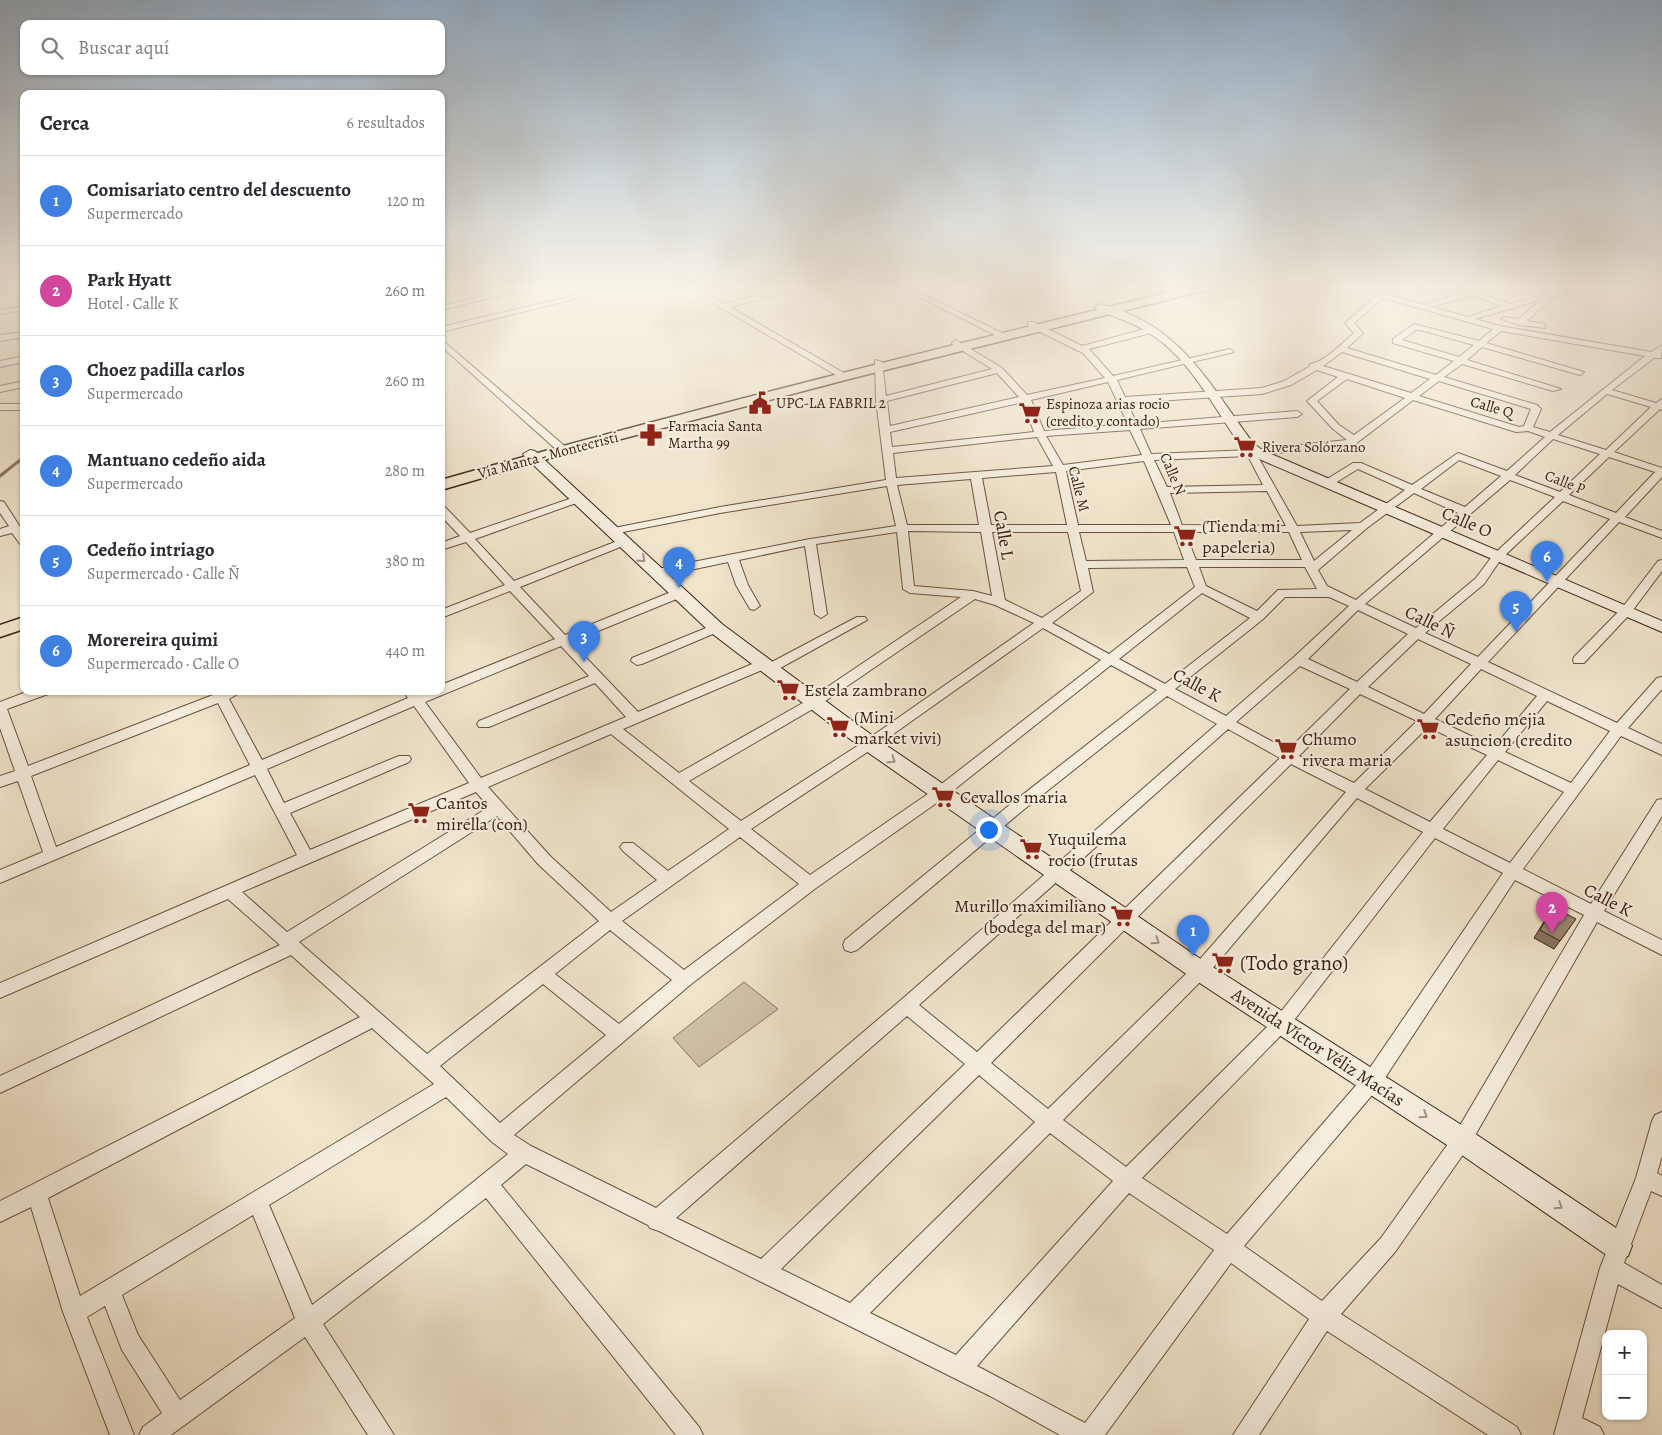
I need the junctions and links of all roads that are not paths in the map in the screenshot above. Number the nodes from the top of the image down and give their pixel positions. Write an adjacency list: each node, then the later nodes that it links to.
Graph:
1 (806, 353): 23 (street)
2 (925, 353): 19 (main road, Vía Manta - Montecristi)
3 (972, 353): 21 (street, Calle M)
4 (1088, 353): 26 (street, Calle N)
5 (1177, 353): 17 (street, Calle Ñ)
6 (1226, 353): 17 (street)
7 (1334, 353): 20 (street)
8 (1354, 353): 25 (street)
9 (1434, 353): 16 (street)
10 (1470, 353): 16 (street)
11 (1513, 353): 22 (street)
12 (1659, 353): 30 (street)
13 (455, 354): 14 (street); 48 (street)
14 (445, 356)
15 (20, 360): 18 (street)
16 (1460, 361): 25 (street); 29 (street)
17 (1187, 362): 26 (street); 31 (street, Calle Ñ)
18 (0, 364)
19 (878, 364): 23 (main road, Vía Manta - Montecristi); 33 (street, Calle K)
20 (1313, 366): 24 (street, Calle Q); 31 (street)
21 (999, 370): 33 (street); 34 (street, Calle M)
22 (1580, 372)
23 (842, 374): 48 (main road, Vía Manta - Montecristi)
24 (1344, 377): 32 (street, Calle Q); 47 (street)
25 (1435, 378): 32 (street); 43 (street)
26 (1112, 380): 34 (street); 35 (street, Calle N)
27 (20, 385): 28 (street)
28 (5, 388): 37 (street)
29 (1556, 389)
30 (1604, 391): 36 (street); 46 (street)
31 (1211, 395): 35 (street); 41 (street, Calle Ñ)
32 (1411, 398): 43 (street, Calle Q); 47 (street)
33 (882, 400): 44 (street, Calle K)
34 (1027, 400): 44 (street); 45 (street, Calle M)
35 (1123, 400): 42 (street, Calle N)
36 (1660, 405): 51 (street)
37 (20, 406)
38 (0, 407): 39 (street)
39 (20, 407)
40 (1297, 414): 41 (street)
41 (1228, 420): 42 (street); 50 (street, Calle Ñ)
42 (1134, 426): 45 (street); 53 (street, Calle N)
43 (1528, 428): 46 (street, Calle Q)
44 (885, 430): 49 (street, Calle K)
45 (1040, 434): 49 (street); 54 (street, Calle M)
46 (1552, 435): 51 (street, Calle Q); 57 (street)
47 (1355, 440): 50 (street)
48 (561, 448): 52 (main road, Vía Manta - Montecristi)
49 (887, 451): 59 (street, Calle K)
50 (1254, 453): 53 (street); 60 (street, Calle O); 62 (street, Calle Ñ)
51 (1606, 453): 55 (street, Calle Q); 65 (street)
52 (532, 456): 58 (main road, Vía Manta - Montecristi); 61 (main road, Vía Manta - Montecristi); 66 (street, Avenida Víctor Véliz Macías)
53 (1149, 457): 54 (street); 64 (street, Calle N)
54 (1060, 469): 56 (street); 76 (street, Calle M)
55 (1662, 471): 71 (street)
56 (976, 475): 59 (street); 73 (street, Calle L)
57 (1508, 476): 63 (street, Calle P); 65 (street, Calle P); 69 (street)
58 (445, 478)
59 (891, 482): 75 (street, Calle K); 79 (street)
60 (1328, 483): 63 (street); 68 (street, Calle O)
61 (445, 484)
62 (1270, 488): 64 (street); 78 (street, Calle Ñ)
63 (1412, 489): 68 (street); 69 (street)
64 (1164, 490): 77 (street, Calle N)
65 (1562, 496): 71 (street, Calle P); 88 (street)
66 (578, 499): 79 (street, Avenida Víctor Véliz Macías); 84 (street)
67 (0, 504): 74 (street)
68 (1386, 509): 72 (street); 81 (street, Calle O)
69 (1466, 512): 81 (street)
70 (445, 513): 84 (street)
71 (1616, 518): 82 (street, Calle P); 95 (street)
72 (1363, 526): 78 (street); 93 (street)
73 (985, 527): 75 (street); 76 (street); 102 (street, Calle L)
74 (15, 528): 80 (street); 83 (street)
75 (902, 528): 86 (street); 101 (street, Calle K)
76 (1073, 528): 77 (street); 92 (street, Calle M)
77 (1178, 528): 78 (street); 90 (street, Calle N)
78 (1293, 529): 93 (street, Calle Ñ)
79 (613, 531): 85 (street, Avenida Víctor Véliz Macías)
80 (0, 533)
81 (1441, 533): 88 (street, Calle O); 104 (street)
82 (1662, 535)
83 (20, 536)
84 (468, 537): 87 (street); 96 (street)
85 (624, 542): 94 (street, Avenida Víctor Véliz Macías, one-way to 94); 96 (street)
86 (810, 542): 89 (street); 107 (street)
87 (445, 546)
88 (1497, 556): 95 (street, Calle O); 117 (street)
89 (732, 557): 94 (street); 103 (street)
90 (1193, 563): 92 (street); 93 (street); 97 (street, Calle N)
91 (1662, 563): 105 (street)
92 (1081, 566): 98 (street, Calle M)
93 (1311, 567): 100 (street, Calle Ñ)
94 (657, 573): 99 (street, Avenida Víctor Véliz Macías)
95 (1556, 582): 105 (street, Calle O); 123 (street)
96 (514, 586): 106 (street); 118 (street)
97 (1201, 588): 109 (street); 119 (street)
98 (1087, 592): 112 (street)
99 (680, 593): 115 (street, Avenida Víctor Véliz Macías); 118 (street)
100 (1330, 593): 104 (street, Calle Ñ); 109 (street)
101 (973, 595): 102 (street, Calle K); 135 (street)
102 (999, 602): 112 (street, Calle K)
103 (754, 606)
104 (1356, 606): 117 (street, Calle Ñ); 120 (street)
105 (1626, 611): 114 (street, Calle O); 121 (street)
106 (445, 612)
107 (821, 614)
108 (20, 615): 111 (main road)
109 (1258, 617): 129 (street)
110 (861, 620): 124 (street)
111 (0, 622)
112 (1043, 623): 119 (street, Calle K); 143 (street)
113 (20, 624): 116 (main road)
114 (1662, 626)
115 (716, 628): 122 (street); 124 (street, Avenida Víctor Véliz Macías)
116 (0, 631)
117 (1416, 634): 123 (street, Calle Ñ); 128 (street)
118 (560, 640): 125 (street); 127 (street)
119 (1109, 660): 129 (street, Calle K); 155 (street)
120 (1299, 660): 128 (street); 139 (street)
121 (1579, 660)
122 (637, 661)
123 (1479, 665): 134 (street, Calle Ñ); 138 (street)
124 (765, 667): 135 (street, Avenida Víctor Véliz Macías); 137 (street)
125 (596, 678): 137 (street); 140 (street)
126 (1662, 681): 142 (street)
127 (445, 688)
128 (1358, 689): 138 (street); 146 (street)
129 (1166, 690): 139 (street, Calle K); 159 (street)
130 (32, 695): 136 (street)
131 (217, 695): 149 (street)
132 (220, 695): 148 (street)
133 (413, 696): 148 (street); 152 (street)
134 (1544, 696): 142 (street, Calle Ñ); 145 (street)
135 (813, 703): 143 (street, Avenida Víctor Véliz Macías); 150 (street)
136 (0, 707): 149 (street)
137 (636, 719): 141 (street)
138 (1425, 721): 145 (street); 153 (street)
139 (1227, 722): 146 (street, Calle K); 165 (street)
140 (484, 724)
141 (613, 729): 150 (street); 152 (street)
142 (1618, 731): 144 (street, Calle Ñ); 154 (street)
143 (870, 744): 155 (street, Avenida Víctor Véliz Macías, one-way to 155); 160 (street)
144 (1662, 750)
145 (1496, 754): 154 (street); 161 (street)
146 (1290, 757): 153 (street, Calle K); 173 (street)
147 (404, 759): 158 (street)
148 (259, 765): 158 (street); 163 (street)
149 (25, 772): 151 (street); 163 (street)
150 (678, 781): 160 (street)
151 (0, 782)
152 (478, 785): 157 (street); 164 (street)
153 (1356, 790): 161 (street, Calle K); 177 (street)
154 (1573, 790): 166 (street)
155 (940, 793): 159 (street, Avenida Víctor Véliz Macías); 169 (street)
156 (1662, 804): 171 (street)
157 (498, 808): 172 (street); 174 (street)
158 (282, 810): 164 (street)
159 (990, 829): 165 (street, Avenida Víctor Véliz Macías); 175 (street)
160 (740, 830): 168 (street); 169 (street)
161 (1432, 831): 166 (street, Calle K); 183 (street)
162 (628, 847): 168 (street)
163 (52, 856): 167 (street)
164 (306, 858): 170 (street)
165 (1056, 871): 173 (street, Avenida Víctor Véliz Macías); 181 (street)
166 (1512, 872): 171 (street, Calle K); 187 (street)
167 (0, 877)
168 (668, 880): 172 (street)
169 (810, 884): 179 (street)
170 (230, 892): 174 (street); 180 (street)
171 (1593, 914): 176 (street, Calle K); 193 (street)
172 (610, 920): 178 (street); 179 (street)
173 (1125, 920): 177 (street, Avenida Víctor Véliz Macías, one-way to 177); 185 (street)
174 (289, 944): 182 (street); 188 (street)
175 (851, 945)
176 (1662, 948)
177 (1200, 971): 183 (street, Avenida Víctor Véliz Macías); 190 (street)
178 (543, 974): 184 (street); 186 (street)
179 (684, 980): 184 (street)
180 (0, 991)
181 (907, 1006): 185 (street); 201 (street)
182 (374, 1018): 186 (street); 198 (street)
183 (1282, 1023): 187 (street, Avenida Víctor Véliz Macías); 195 (street)
184 (620, 1035): 192 (street)
185 (977, 1062): 190 (street); 205 (street)
186 (427, 1065): 189 (street)
187 (1372, 1081): 193 (street, Avenida Víctor Véliz Macías, one-way to 193); 203 (street)
188 (0, 1085)
189 (448, 1085): 192 (street); 199 (street)
190 (1048, 1121): 195 (street); 209 (street)
191 (1662, 1121): 196 (street)
192 (499, 1136): 194 (street)
193 (1462, 1140): 202 (street, Avenida Víctor Véliz Macías, one-way to 202); 210 (street)
194 (524, 1153): 197 (street); 201 (street)
195 (1127, 1180): 203 (street); 212 (street)
196 (1654, 1182): 202 (street)
197 (487, 1184): 211 (street); 218 (street)
198 (37, 1194): 200 (street); 208 (street)
199 (257, 1201): 206 (street); 211 (street)
200 (0, 1212)
201 (658, 1221): 205 (street)
202 (1618, 1246): 204 (street)
203 (1229, 1248): 210 (street); 220 (street)
204 (1611, 1268): 207 (street); 214 (street)
205 (764, 1272): 209 (street)
206 (110, 1291): 208 (street); 213 (street)
207 (1662, 1297)
208 (74, 1312): 215 (street)
209 (853, 1315): 212 (street)
210 (1324, 1316): 221 (street); 222 (street)
211 (308, 1322): 213 (street); 217 (street)
212 (959, 1369): 219 (street)
213 (177, 1416): 216 (street)
214 (1568, 1429): 223 (street)
215 (122, 1435)
216 (151, 1435)
217 (382, 1435)
218 (690, 1435)
219 (1084, 1435)
220 (1091, 1435)
221 (1244, 1435)
222 (1509, 1435)
223 (1592, 1435)

